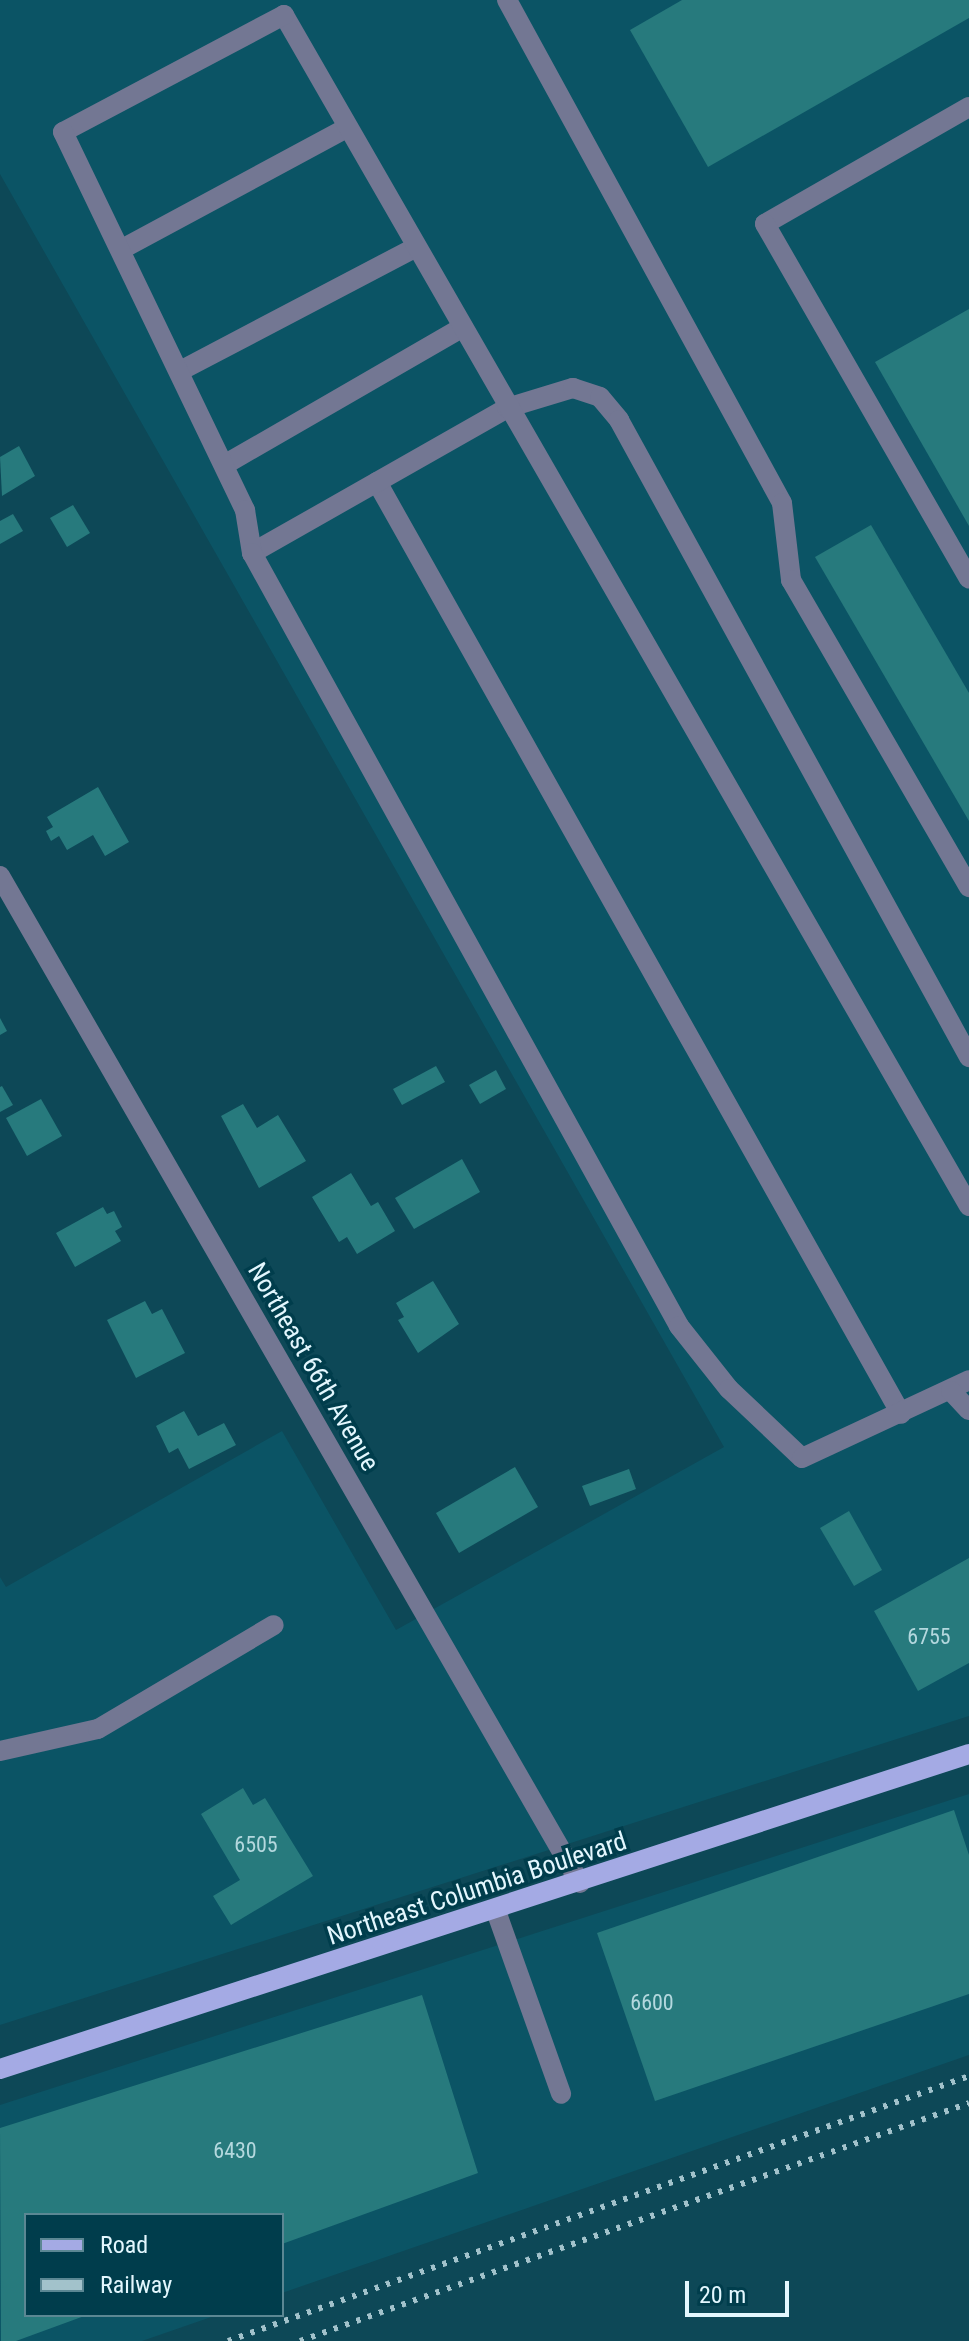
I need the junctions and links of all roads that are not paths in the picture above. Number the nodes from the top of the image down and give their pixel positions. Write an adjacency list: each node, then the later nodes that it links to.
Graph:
1 (507, 0): 14 (street)
2 (969, 107): 12 (street)
3 (345, 129): 4 (street); 5 (street); 5 (street)
4 (414, 248): 6 (street); 7 (street)
5 (122, 249): 7 (street)
6 (461, 328): 8 (street); 9 (street)
7 (180, 371): 9 (street)
8 (507, 408): 10 (street); 15 (street); 16 (street)
9 (224, 465): 11 (street)
10 (377, 482): 11 (street); 19 (street)
11 (252, 553): 19 (street)
12 (969, 579)
13 (0, 876): 23 (street, Northeast 66th Avenue)
14 (969, 887)
15 (969, 1057)
16 (969, 1206)
17 (960, 1386): 18 (street); 19 (street)
18 (969, 1410)
19 (901, 1414)
20 (274, 1625): 21 (street)
21 (0, 1751)
22 (969, 1754): 23 (main road, Northeast Columbia Boulevard)
23 (580, 1883): 24 (main road, Northeast Columbia Boulevard)
24 (496, 1911): 25 (main road, Northeast Columbia Boulevard); 26 (street)
25 (0, 2069)
26 (561, 2094)

